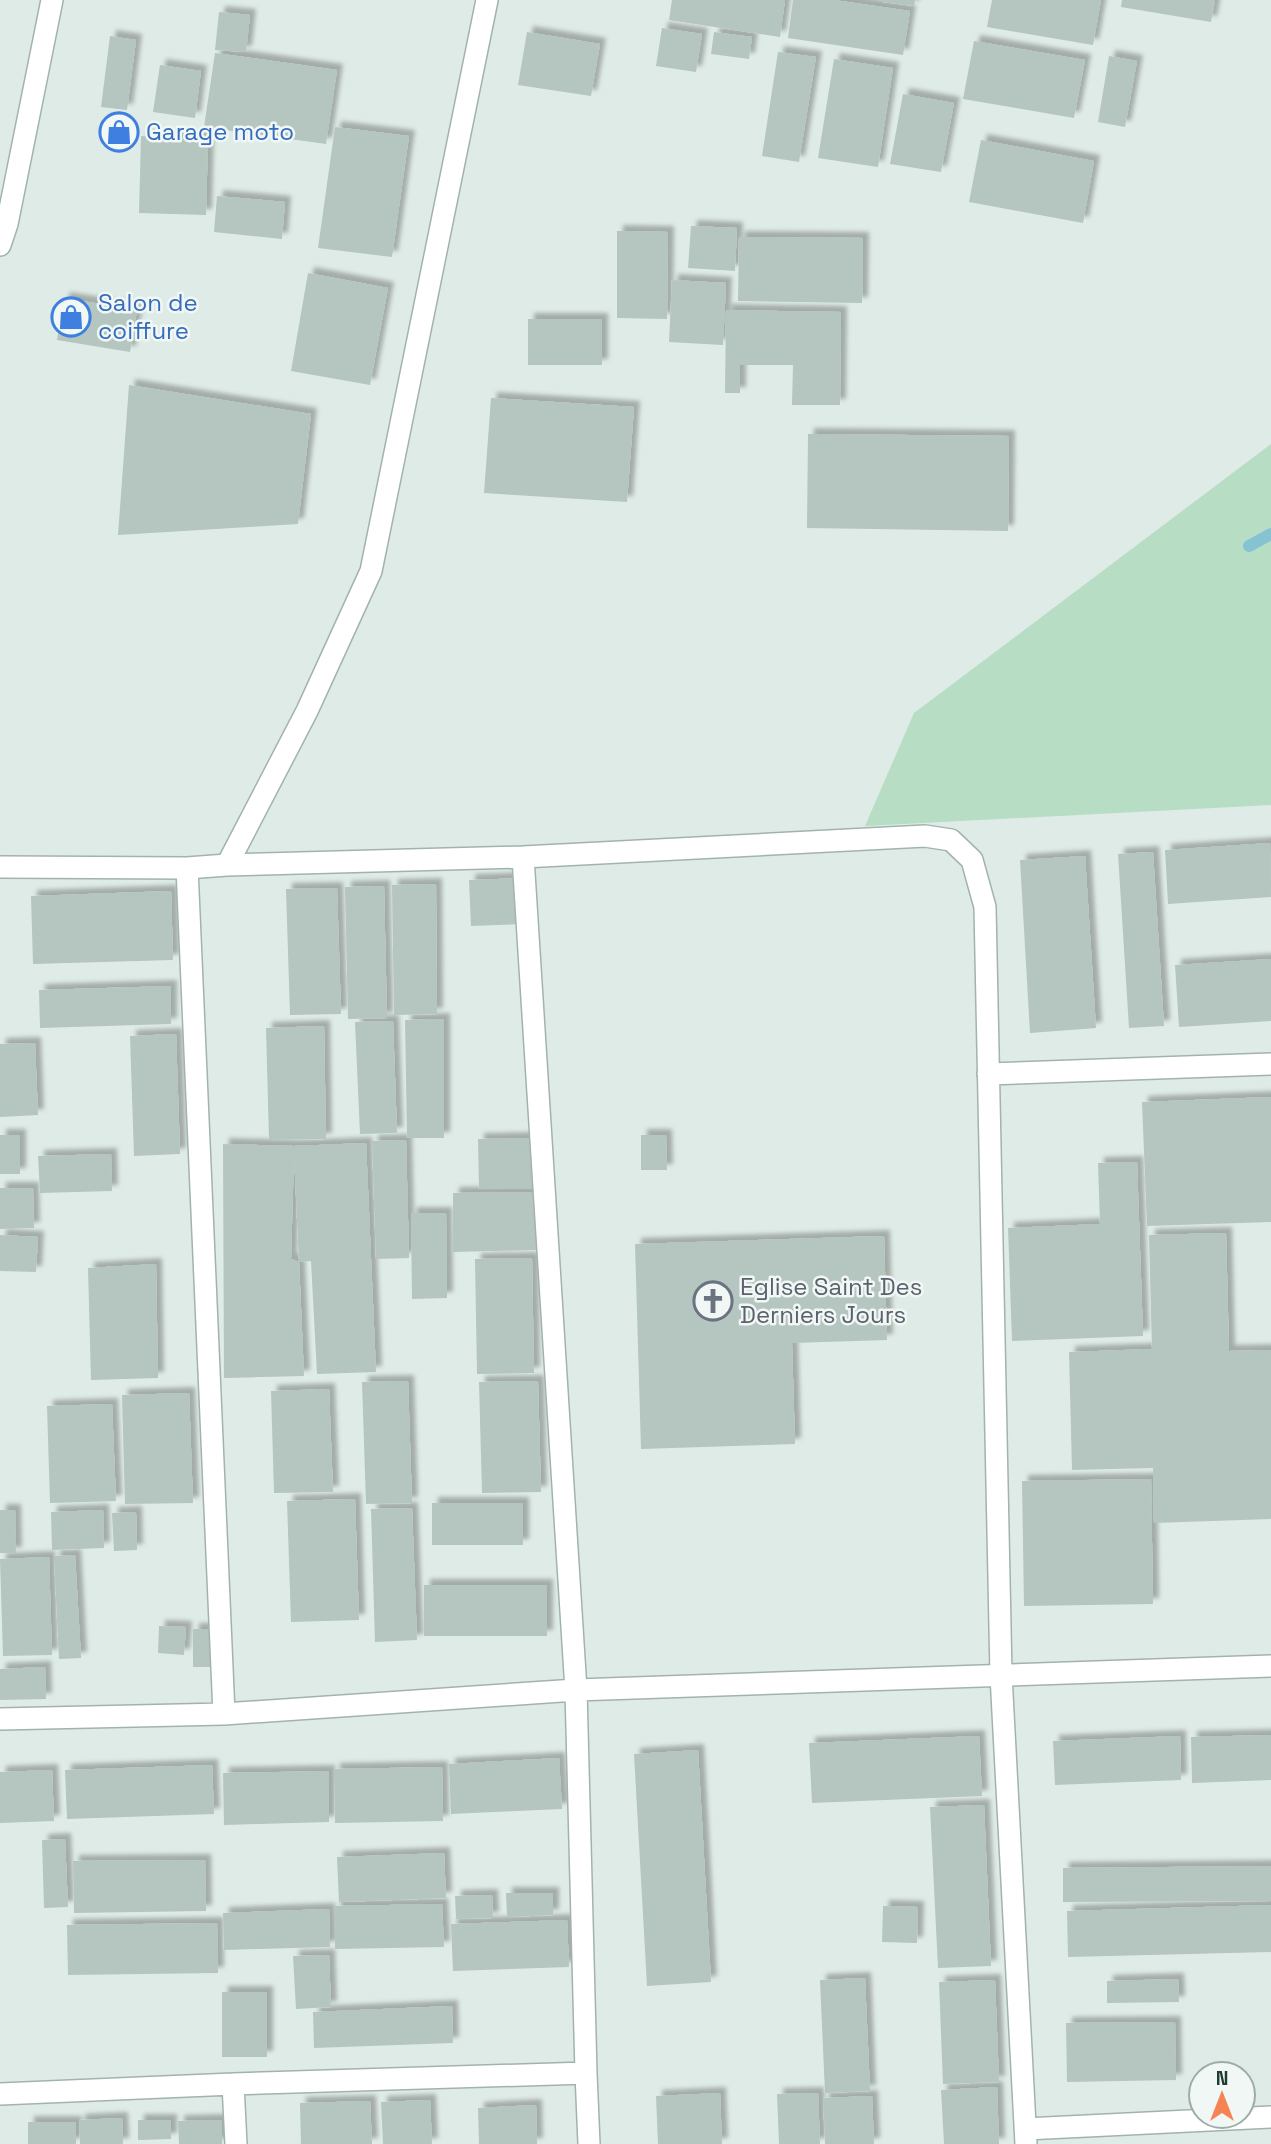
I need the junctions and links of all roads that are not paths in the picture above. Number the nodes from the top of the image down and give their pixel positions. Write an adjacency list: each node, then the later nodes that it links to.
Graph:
1 (52, 0): 3 (street)
2 (487, 0): 6 (street)
3 (3, 224): 4 (street)
4 (0, 245)
5 (523, 857): 6 (street); 10 (street); 13 (street)
6 (227, 865): 8 (street)
7 (0, 867): 8 (street)
8 (187, 868): 14 (street)
9 (1271, 1064): 10 (street)
10 (988, 1074): 12 (street)
11 (1271, 1667): 12 (street)
12 (1001, 1675): 13 (street); 20 (street)
13 (576, 1690): 14 (street); 16 (street)
14 (225, 1714): 15 (street)
15 (0, 1719)
16 (586, 2073): 17 (street); 22 (street)
17 (233, 2084): 18 (street); 21 (street)
18 (0, 2094)
19 (1271, 2118): 20 (street)
20 (1025, 2137)
21 (236, 2144)
22 (589, 2144)

